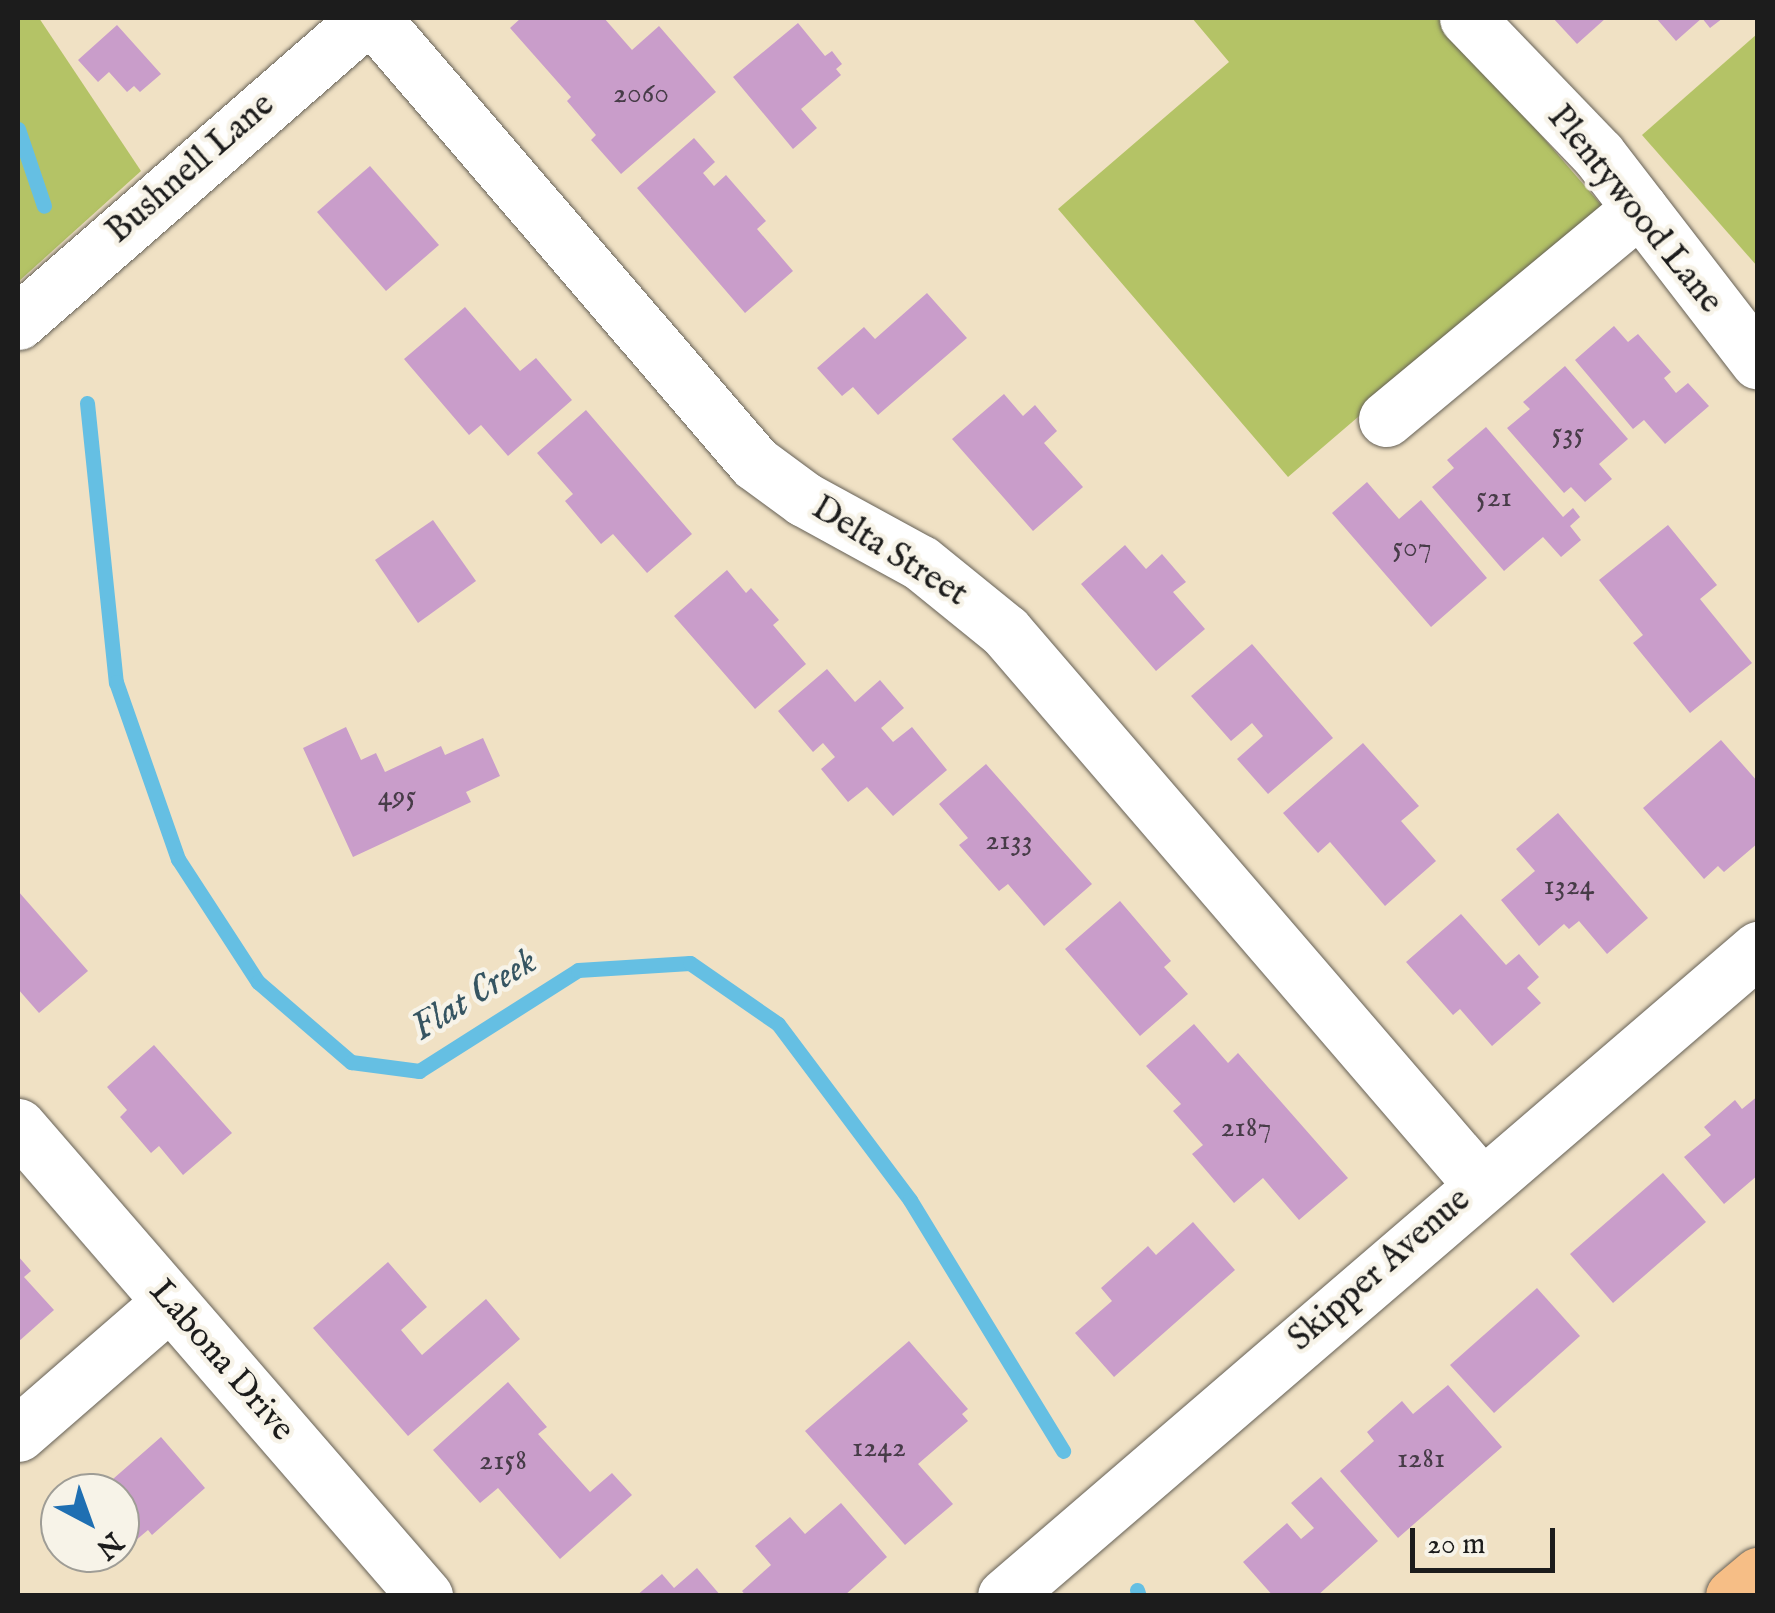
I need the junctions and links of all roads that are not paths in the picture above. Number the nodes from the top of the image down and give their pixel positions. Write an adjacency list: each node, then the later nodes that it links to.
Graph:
1 (370, 18): 4 (street, Bushnell Lane); 9 (street, Delta Street)
2 (1468, 18): 3 (street, Plentywood Lane)
3 (1640, 208): 5 (street, Plentywood Lane); 6 (street)
4 (18, 322)
5 (1758, 362)
6 (1386, 419)
7 (1758, 948): 9 (street, Skipper Avenue)
8 (18, 1126): 10 (street, Labona Drive)
9 (1480, 1182): 14 (street, Skipper Avenue)
10 (170, 1302): 11 (street); 13 (street, Labona Drive)
11 (18, 1434)
12 (1758, 1575): 15 (highway)
13 (426, 1596)
14 (1004, 1596)
15 (1733, 1596)

